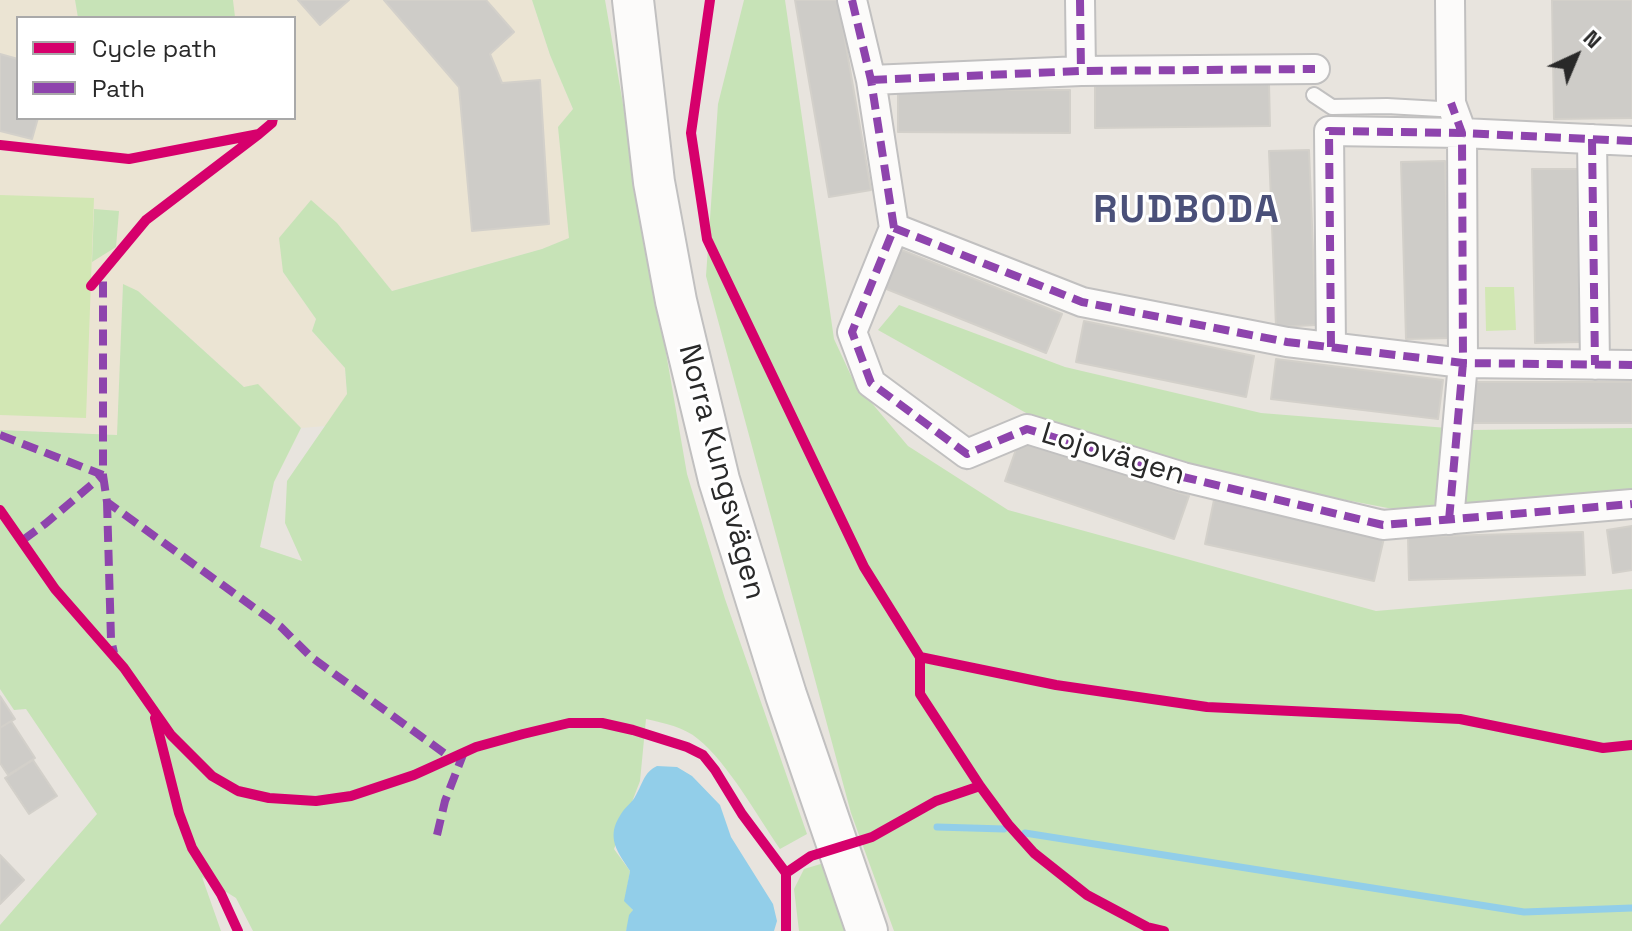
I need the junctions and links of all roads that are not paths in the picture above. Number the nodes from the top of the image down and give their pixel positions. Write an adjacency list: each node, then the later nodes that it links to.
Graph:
1 (633, 0): 19 (main road, Norra Kungsvägen)
2 (852, 0): 6 (street)
3 (1080, 0): 5 (street)
4 (1450, 0): 8 (street)
5 (1081, 71): 6 (street); 7 (street)
6 (871, 80): 12 (street)
7 (1314, 82): 8 (lane)
8 (1451, 103): 9 (street)
9 (1462, 133): 10 (street); 13 (street); 14 (street)
10 (1592, 139): 11 (street); 15 (street)
11 (1632, 141)
12 (894, 228): 13 (street); 18 (street, Lojovägen)
13 (1331, 347): 14 (street)
14 (1463, 363): 15 (street); 18 (street)
15 (1595, 365): 16 (street)
16 (1632, 365)
17 (1632, 504): 18 (street, Lojovägen)
18 (1449, 520)
19 (867, 931)

